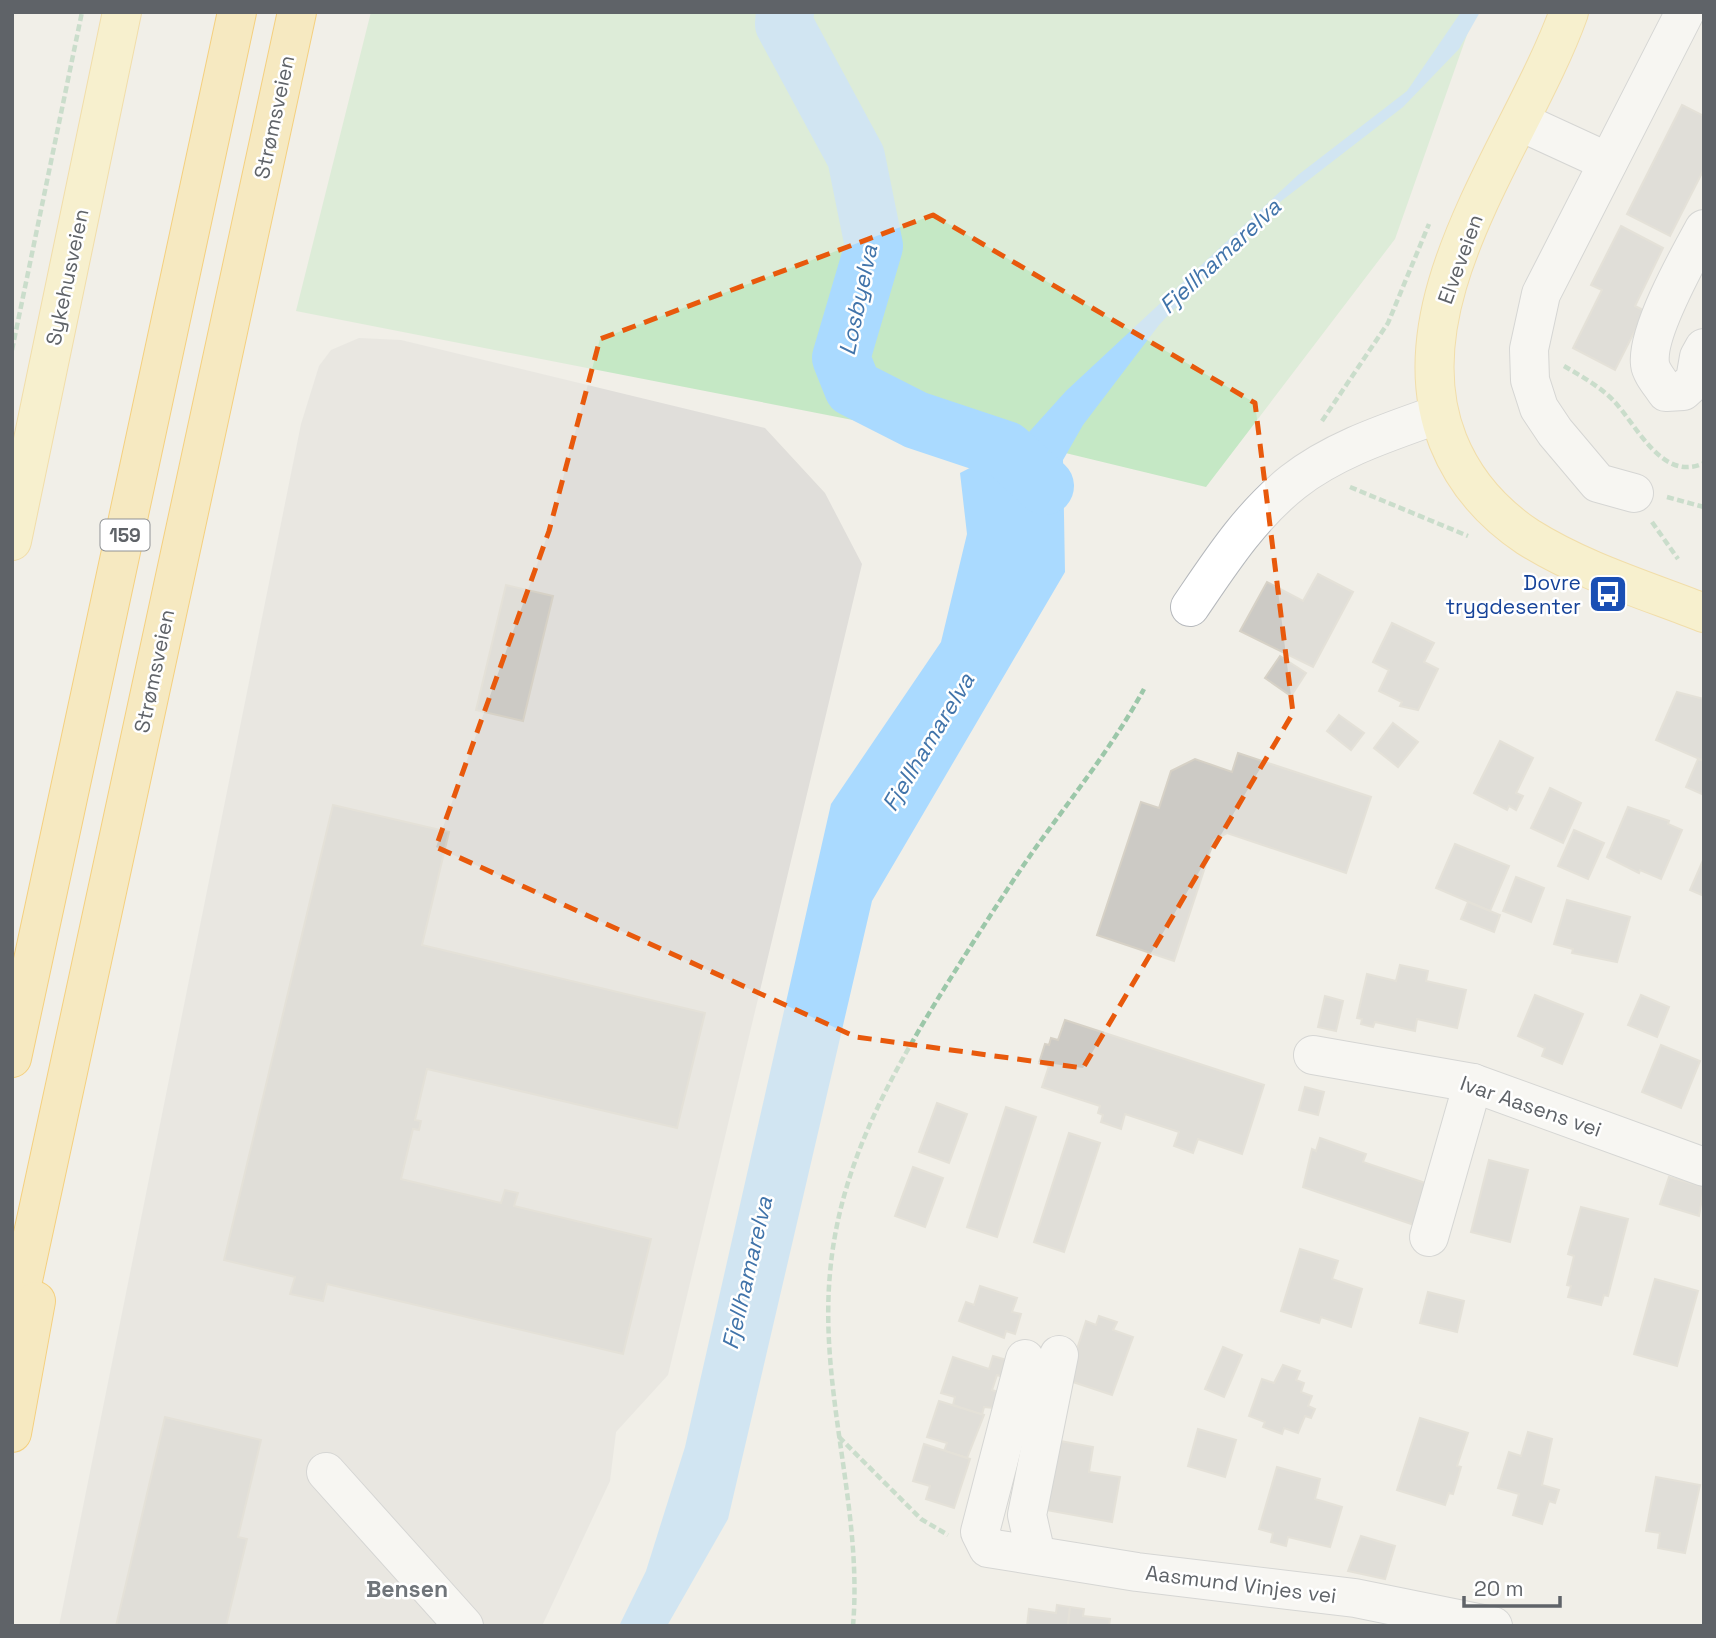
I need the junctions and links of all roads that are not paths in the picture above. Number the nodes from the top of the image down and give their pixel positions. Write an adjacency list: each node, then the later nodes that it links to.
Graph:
1 (122, 12): 12 (main road, Sykehusveien)
2 (237, 12): 17 (highway, 159)
3 (297, 12): 15 (highway, Strømsveien / 159)
4 (1569, 12): 6 (main road, Elveveien)
5 (1685, 12): 7 (street)
6 (1521, 122): 7 (street); 10 (main road, Elveveien)
7 (1608, 162): 11 (street)
8 (1704, 229): 9 (street)
9 (1704, 348)
10 (1439, 414): 13 (street); 14 (main road, Elveveien)
11 (1634, 493)
12 (12, 541)
13 (1190, 607)
14 (1702, 608)
15 (142, 726): 21 (highway, Strømsveien / 159); 22 (highway)
16 (1313, 1055): 18 (street, Ivar Aasens vei)
17 (12, 1058)
18 (1473, 1083): 19 (street, Ivar Aasens vei); 20 (street)
19 (1704, 1167)
20 (1429, 1237)
21 (12, 1331)
22 (12, 1433)
23 (326, 1472): 26 (street)
24 (1036, 1555): 24 (street, Aasmund Vinjes vei); 25 (street, Aasmund Vinjes vei)
25 (1486, 1625)
26 (464, 1626)

